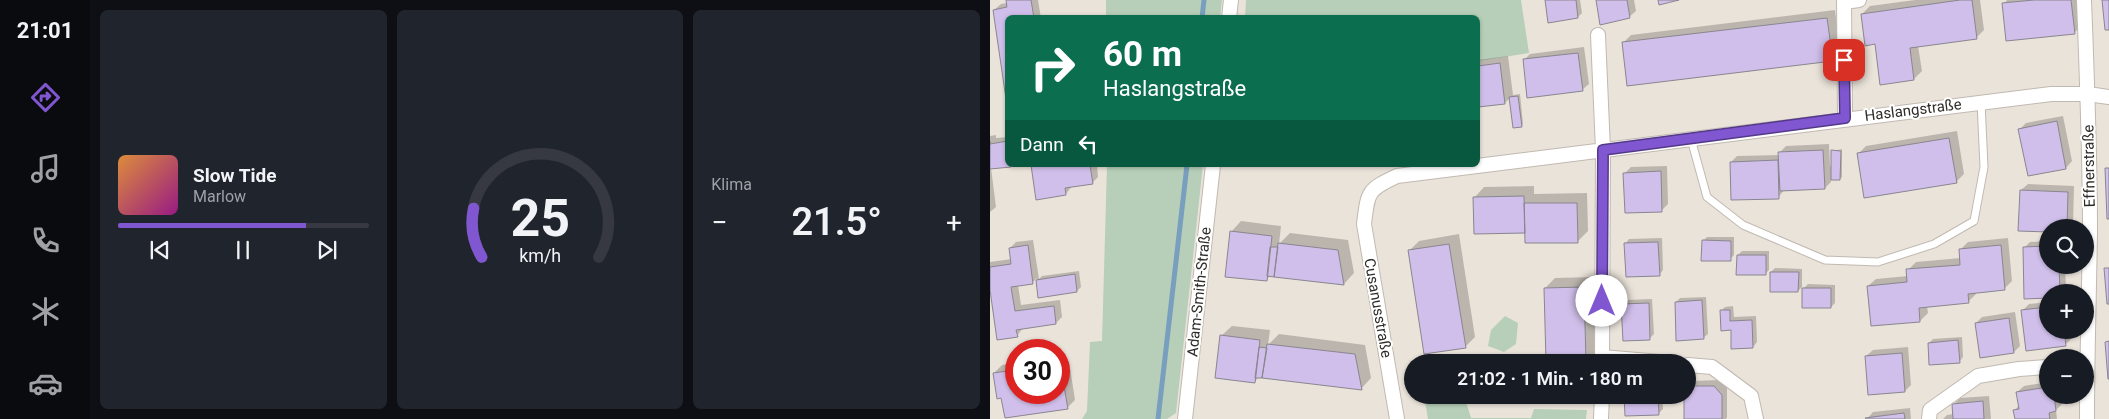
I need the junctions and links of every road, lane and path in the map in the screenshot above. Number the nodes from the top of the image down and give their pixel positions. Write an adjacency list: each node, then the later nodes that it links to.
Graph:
1 (1232, 0): 5 (street)
2 (1859, 0): 4 (street)
3 (2084, 0): 7 (street, Effnerstraße)
4 (1844, 1): 10 (street)
5 (1230, 15)
6 (1598, 35): 12 (street)
7 (2088, 94): 8 (street, Haslangstraße); 9 (street, Haslangstraße); 17 (street, Effnerstraße)
8 (2109, 97)
9 (1981, 102): 10 (street, Haslangstraße); 11 (lane)
10 (1845, 118): 11 (street, Haslangstraße)
11 (1691, 138): 12 (street, Haslangstraße)
12 (1603, 150): 13 (street, Haslangstraße); 18 (street)
13 (1480, 166)
14 (1213, 167): 23 (street, Adam-Smith-Straße)
15 (1468, 167): 16 (street, Haslangstraße)
16 (1367, 198): 24 (street, Cusanusstraße)
17 (2086, 349)
18 (1602, 354)
19 (1696, 366): 26 (street)
20 (2039, 367): 27 (street)
21 (1602, 404): 25 (street)
22 (2087, 404): 28 (street, Effnerstraße)
23 (1185, 419)
24 (1397, 419)
25 (1602, 419)
26 (1756, 419)
27 (1930, 419)
28 (2087, 419)

